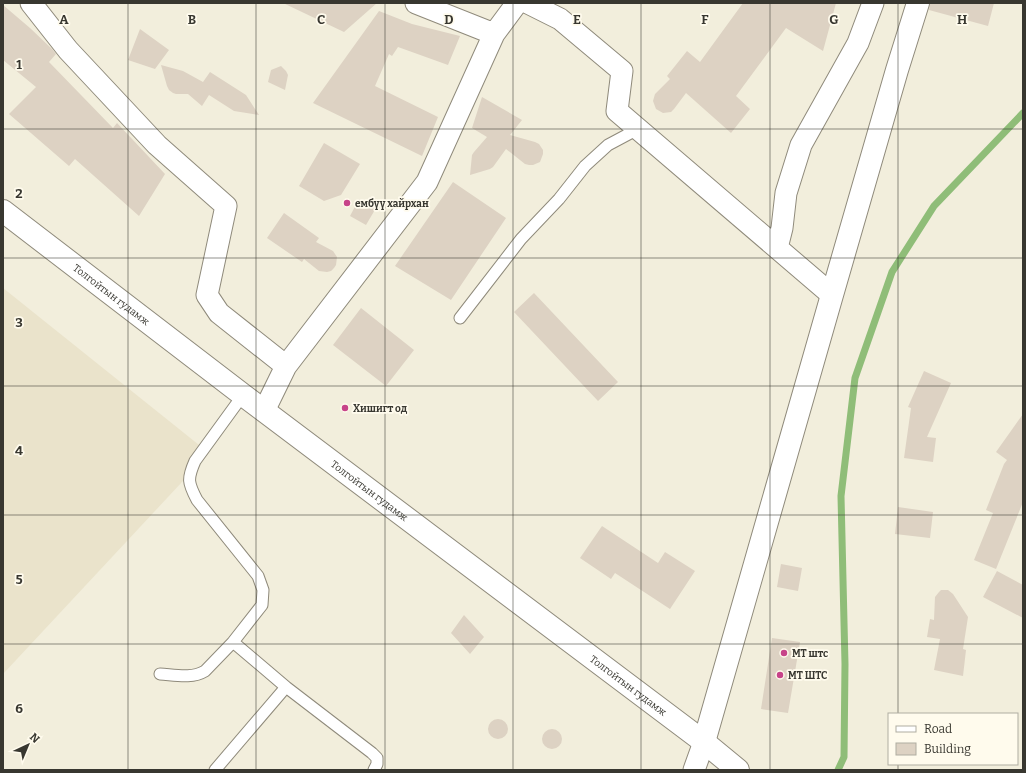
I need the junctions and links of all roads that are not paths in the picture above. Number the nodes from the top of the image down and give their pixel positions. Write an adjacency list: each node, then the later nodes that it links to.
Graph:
1 (31, 3): 13 (street)
2 (416, 3): 7 (street)
3 (517, 3): 7 (street)
4 (528, 3): 8 (street)
5 (873, 3): 10 (street)
6 (918, 3): 11 (main road)
7 (494, 34): 13 (street)
8 (638, 129): 10 (street); 12 (lane)
9 (3, 211): 14 (main road, Толгойтын гудамж)
10 (777, 248): 11 (street)
11 (832, 294): 19 (main road)
12 (460, 318)
13 (286, 366): 15 (street)
14 (243, 395): 15 (main road, Толгойтын гудамж); 16 (lane)
15 (264, 411): 19 (main road, Толгойтын гудамж)
16 (233, 642): 17 (lane); 18 (lane)
17 (160, 674)
18 (286, 687): 20 (lane); 21 (lane)
19 (704, 742): 22 (street); 23 (main road, Толгойтын гудамж)
20 (215, 770)
21 (374, 770)
22 (694, 770)
23 (738, 770)

